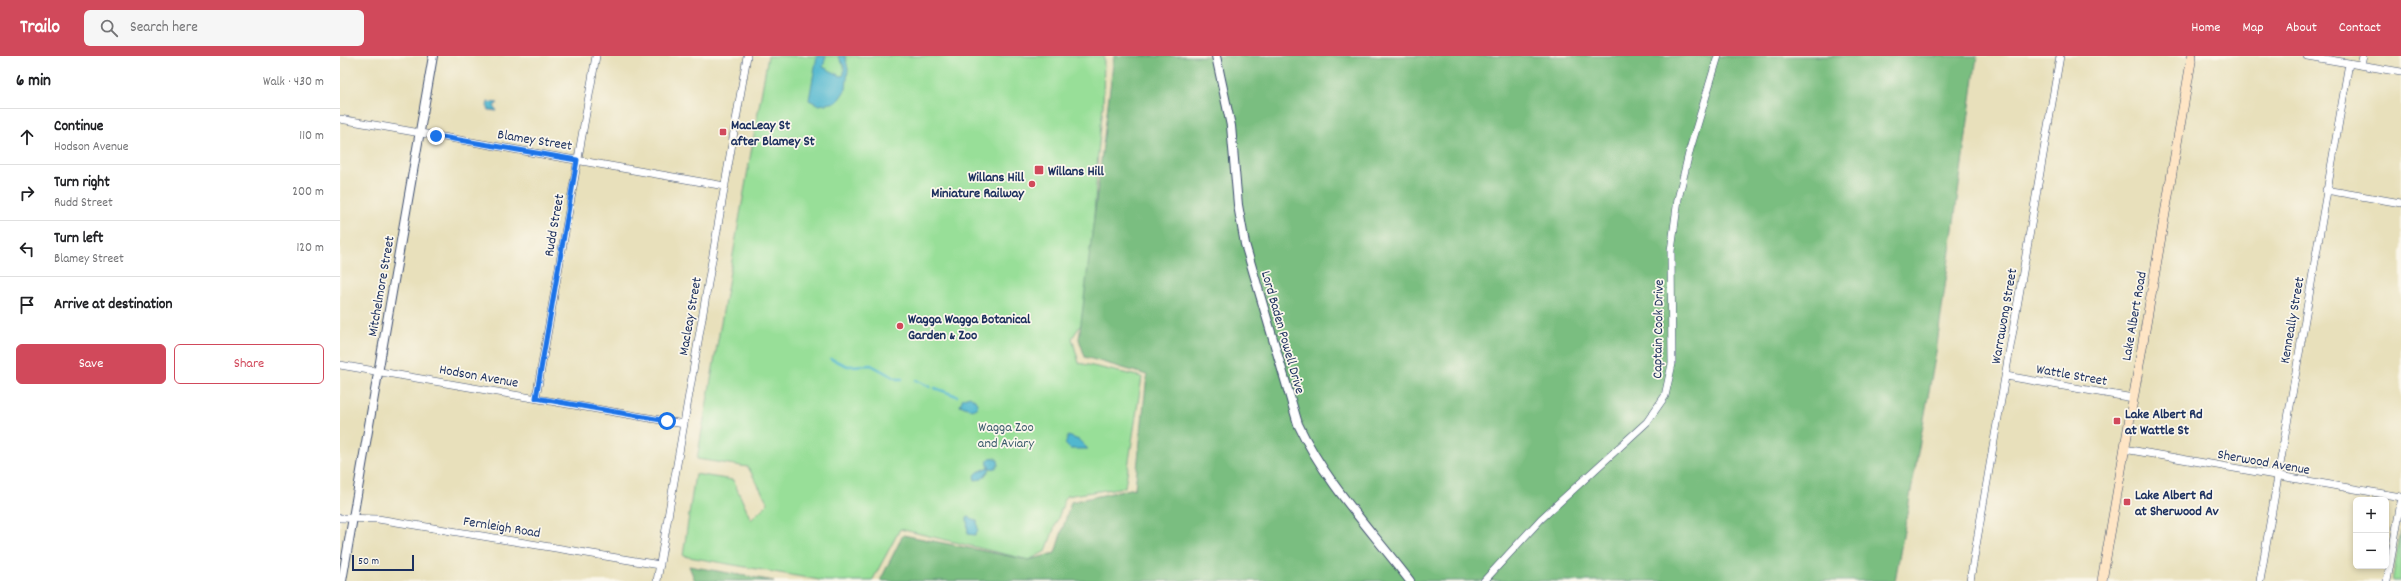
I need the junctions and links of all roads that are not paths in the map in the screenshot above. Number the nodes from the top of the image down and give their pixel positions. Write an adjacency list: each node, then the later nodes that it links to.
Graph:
1 (433, 56): 14 (street, Mitchelmore Street)
2 (596, 56): 15 (street, Rudd Street)
3 (747, 56): 16 (street, Macleay Street)
4 (1216, 56): 34 (street, Lord Baden Powell Drive)
5 (1718, 56): 35 (street, Captain Cook Drive)
6 (2060, 56): 21 (street, Warrawong Street)
7 (2192, 56): 23 (main road, Lake Albert Road)
8 (2307, 56): 10 (street)
9 (2362, 56): 11 (street)
10 (2349, 64): 11 (street); 17 (street, Kenneally Street)
11 (2361, 65): 12 (street)
12 (2401, 72)
13 (340, 119): 14 (street, Blamey Street)
14 (419, 133): 15 (street, Blamey Street); 20 (street, Mitchelmore Street)
15 (577, 160): 16 (street, Blamey Street); 22 (street, Rudd Street)
16 (725, 186): 24 (street, Macleay Street)
17 (2326, 190): 18 (street); 26 (street, Kenneally Street)
18 (2401, 204)
19 (340, 365): 20 (street, Hodson Avenue)
20 (378, 371): 22 (street, Hodson Avenue); 30 (street, Mitchelmore Street)
21 (2006, 376): 23 (street, Wattle Street); 36 (street, Warrawong Street)
22 (536, 398): 24 (street, Hodson Avenue)
23 (2133, 398): 25 (main road, Lake Albert Road)
24 (684, 424): 31 (street, Macleay Street)
25 (2124, 449): 26 (street, Sherwood Avenue); 37 (main road, Lake Albert Road)
26 (2278, 476): 27 (street, Sherwood Avenue); 38 (street, Kenneally Street)
27 (2401, 497)
28 (2401, 507): 39 (street)
29 (340, 518): 30 (street, Fernleigh Road)
30 (353, 520): 31 (street, Fernleigh Road); 32 (street, Mitchelmore Street)
31 (660, 565): 33 (street, Macleay Street)
32 (342, 581)
33 (657, 581)
34 (1410, 581)
35 (1484, 581)
36 (1970, 581)
37 (2102, 581)
38 (2260, 581)
39 (2387, 581)

